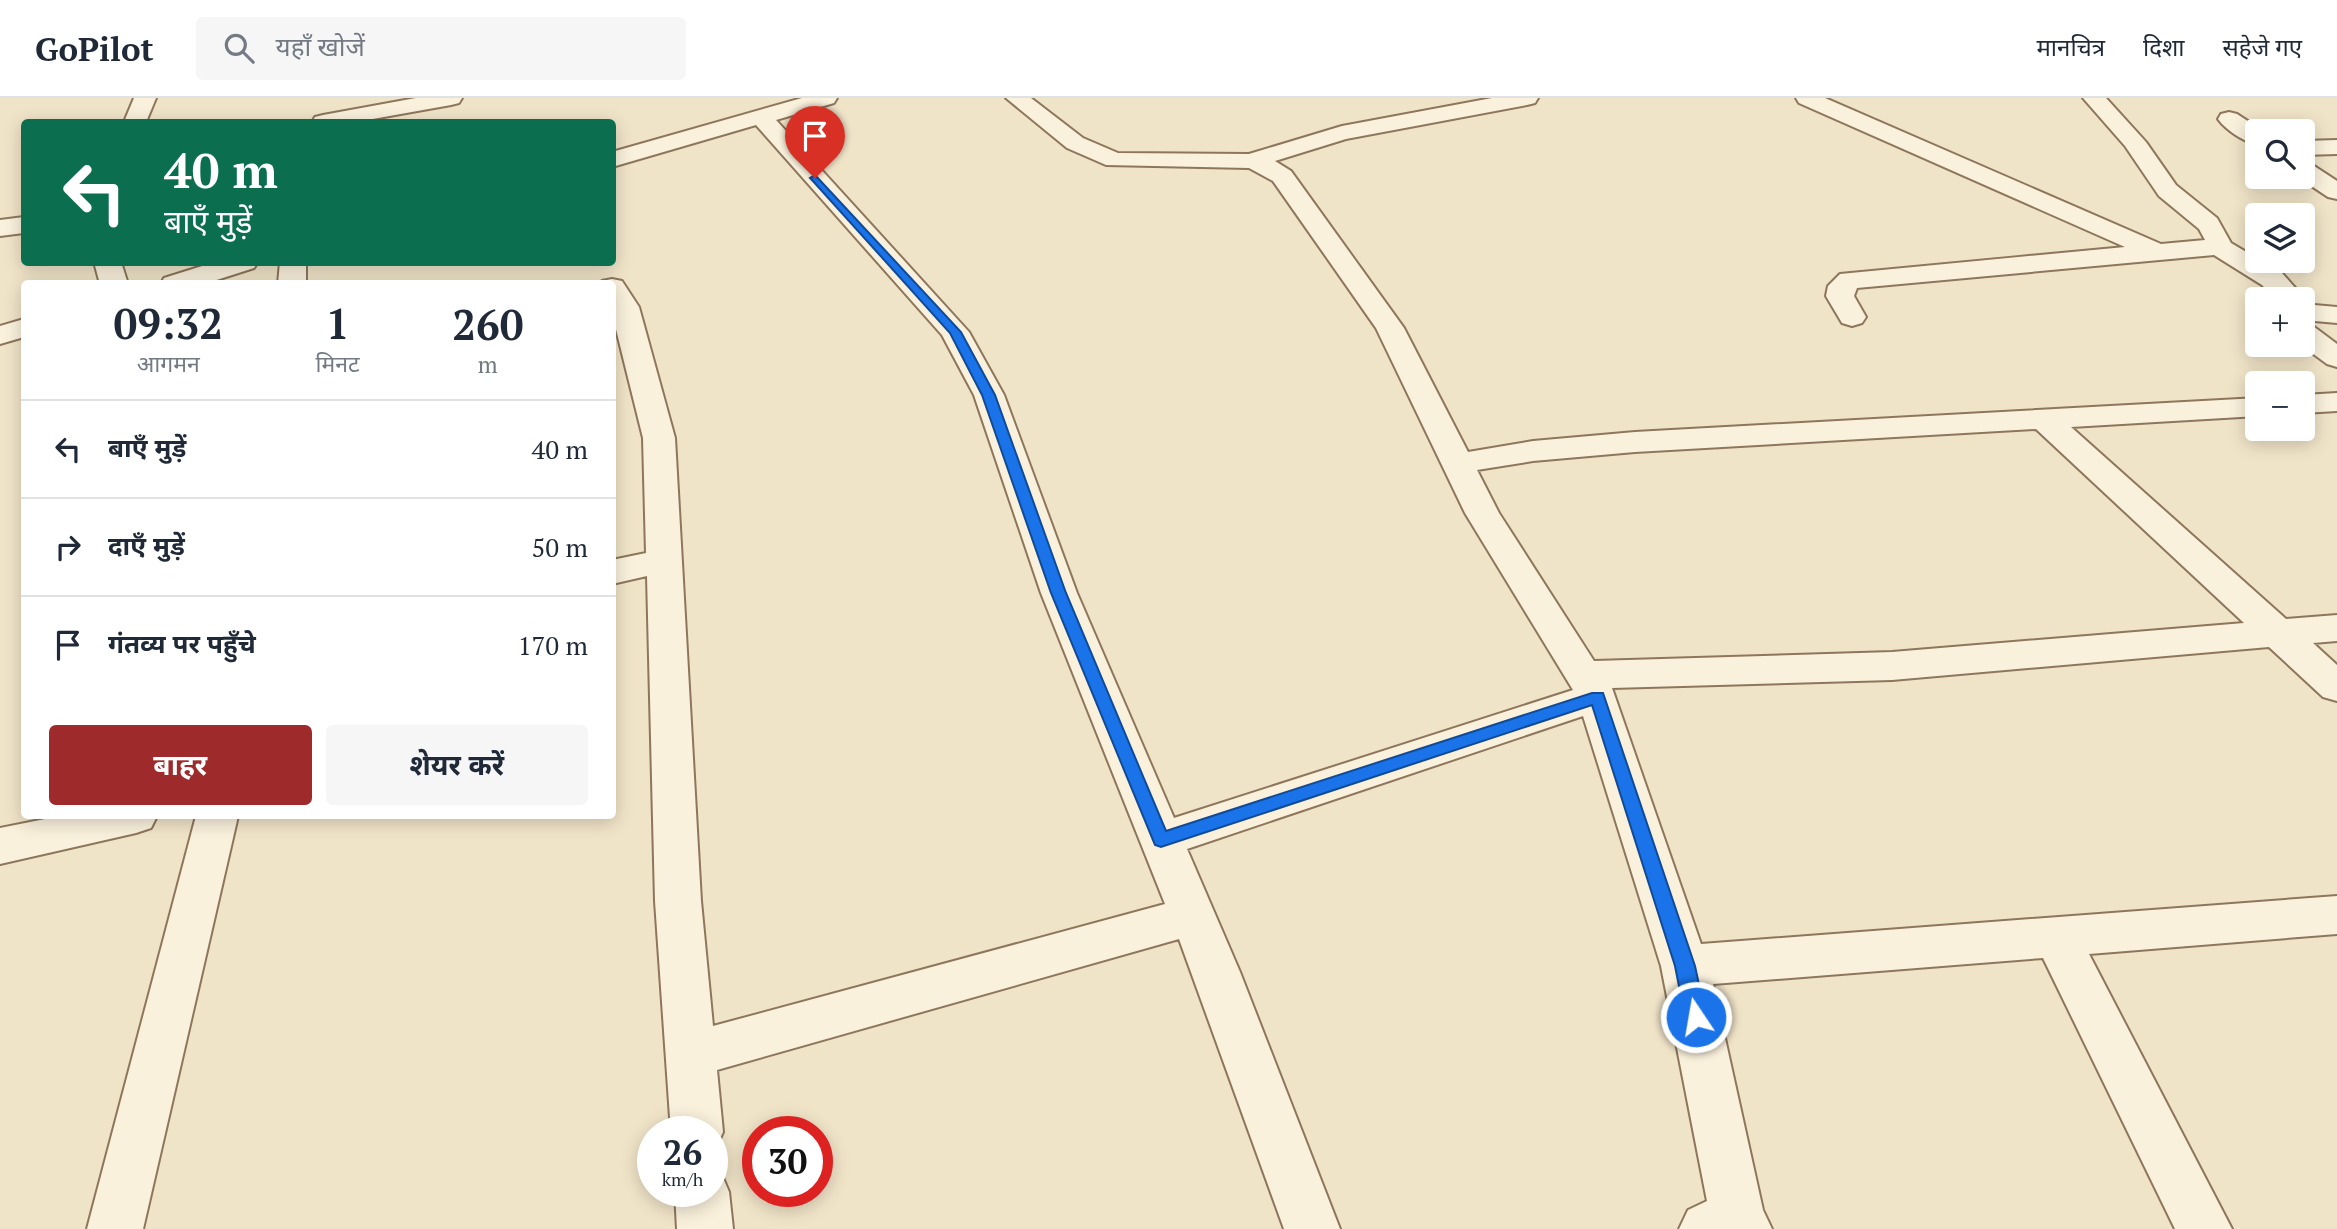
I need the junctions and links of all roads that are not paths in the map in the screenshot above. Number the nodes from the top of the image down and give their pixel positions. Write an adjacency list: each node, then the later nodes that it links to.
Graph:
1 (145, 98): 9 (street)
2 (452, 98): 10 (street)
3 (827, 98): 8 (street)
4 (1017, 98): 16 (street)
5 (1527, 98): 16 (street)
6 (1807, 98): 22 (street)
7 (2094, 98): 21 (street)
8 (761, 117): 15 (street); 47 (street)
9 (136, 119)
10 (339, 119)
11 (2229, 119): 12 (street)
12 (2245, 129)
13 (2337, 147): 14 (street)
14 (2315, 148)
15 (616, 159)
16 (1251, 161): 38 (street)
17 (2315, 177): 18 (street)
18 (2337, 192)
19 (21, 225): 20 (street)
20 (0, 228)
21 (2219, 247): 22 (street); 25 (street)
22 (2159, 253): 29 (street)
23 (232, 266): 24 (street)
24 (187, 280)
25 (2280, 287)
26 (616, 293): 39 (street)
27 (2315, 313): 28 (street)
28 (2337, 314)
29 (1852, 317)
30 (21, 329): 31 (street)
31 (0, 335)
32 (2315, 342): 33 (street)
33 (2337, 359)
34 (2337, 402): 35 (street)
35 (2315, 403)
36 (2245, 408): 37 (street)
37 (2044, 419): 38 (street); 42 (street)
38 (1457, 463): 43 (street)
39 (664, 561): 40 (street); 53 (street)
40 (616, 571)
41 (2337, 628): 42 (street)
42 (2280, 633): 43 (street); 44 (street)
43 (1590, 686): 47 (street); 52 (street)
44 (2337, 687)
45 (122, 819): 48 (street)
46 (216, 819): 57 (street)
47 (1161, 840): 50 (street)
48 (0, 846)
49 (2337, 915): 51 (street)
50 (1193, 916): 53 (street); 59 (street)
51 (2056, 937): 52 (street); 60 (street)
52 (1685, 966): 56 (street)
53 (691, 1055): 54 (street)
54 (696, 1116)
55 (703, 1207): 58 (street)
56 (1730, 1225)
57 (115, 1229)
58 (705, 1229)
59 (1312, 1229)
60 (2204, 1229)

